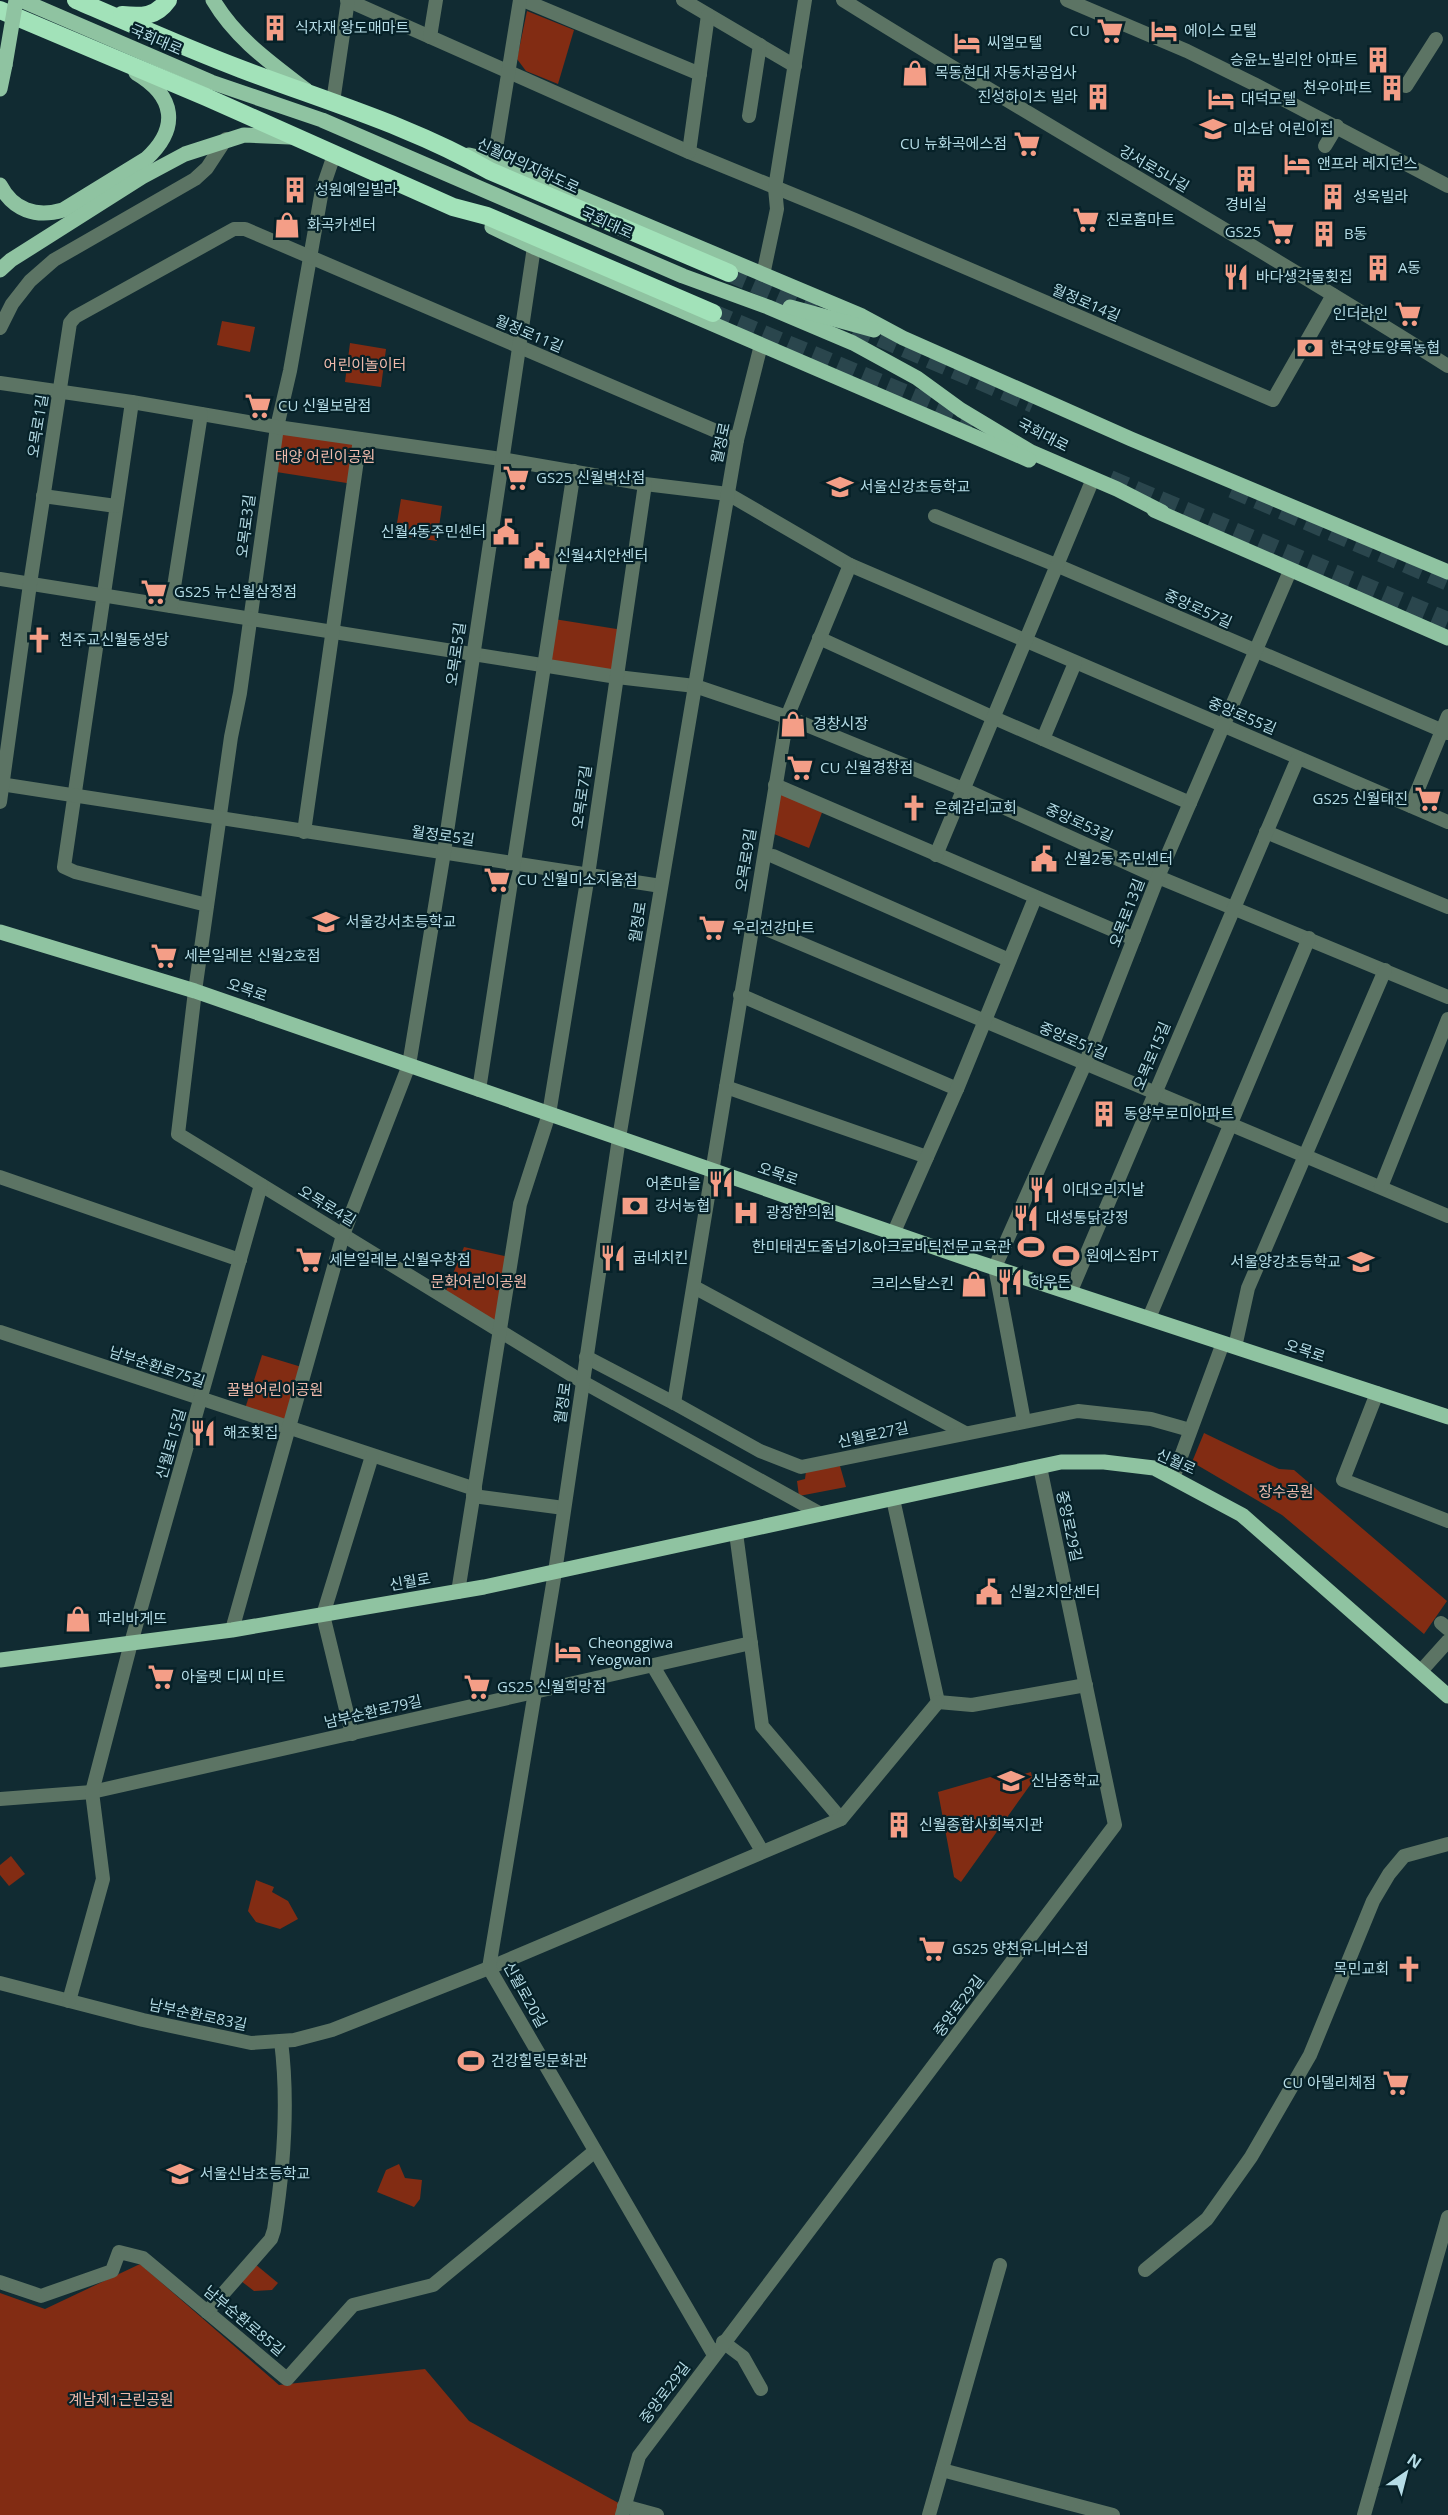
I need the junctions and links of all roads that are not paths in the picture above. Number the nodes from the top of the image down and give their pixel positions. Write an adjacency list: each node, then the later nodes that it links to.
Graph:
1 (18, 0): 24 (main road, bridge); 66 (main road, 국회대로)
2 (39, 0): 48 (main road, 국회대로)
3 (76, 0): 14 (highway, 신월여의지하도로)
4 (168, 0): 14 (highway)
5 (213, 0): 25 (main road)
6 (348, 0): 16 (street); 26 (street)
7 (436, 0): 16 (street)
8 (522, 0): 21 (street); 22 (street)
9 (683, 0): 15 (street)
10 (805, 0): 20 (street)
11 (843, 0): 45 (street, 강서로5나길)
12 (1067, 0): 28 (street)
13 (0, 10): 19 (highway)
14 (106, 13): 25 (highway, 신월여의지하도로)
15 (708, 15): 18 (street); 22 (street)
16 (430, 37): 21 (street)
17 (1436, 39): 23 (street)
18 (760, 45): 20 (street); 27 (street)
19 (113, 59): 29 (highway); 36 (main road)
20 (795, 66): 38 (street)
21 (509, 72): 33 (street); 35 (street)
22 (699, 74): 33 (street)
23 (1406, 86)
24 (0, 89)
25 (311, 93): 26 (highway, 신월여의지하도로)
26 (333, 102): 32 (highway, 신월여의지하도로)
27 (749, 116)
28 (1336, 126): 31 (street); 37 (street)
29 (296, 137): 30 (main road); 34 (highway)
30 (226, 139): 42 (main road); 47 (street)
31 (1325, 146)
32 (455, 151): 35 (main road); 43 (highway, 신월여의지하도로)
33 (689, 152): 38 (street)
34 (334, 155): 39 (highway); 41 (street, 오목로3길)
35 (494, 161): 44 (main road)
36 (0, 185)
37 (1448, 186)
38 (775, 188): 44 (street); 45 (street, 월정로14길)
39 (453, 207): 40 (main road); 46 (highway)
40 (534, 248): 49 (main road); 50 (street, 오목로5길)
41 (309, 257): 50 (street, 월정로11길); 53 (street, 오목로1길); 56 (street, 오목로3길)
42 (0, 270)
43 (729, 273)
44 (763, 275): 48 (main road)
45 (1333, 295): 51 (street, 강서로5나길)
46 (713, 313)
47 (0, 328)
48 (903, 338): 71 (main road)
49 (761, 345): 58 (street, 월정로); 62 (main road)
50 (519, 347): 58 (street, 월정로11길); 59 (street, 오목로5길)
51 (1448, 366)
52 (0, 383): 53 (street)
53 (60, 391): 54 (street); 64 (street, 오목로1길)
54 (132, 402): 55 (street); 65 (street)
55 (201, 414): 56 (street); 75 (street)
56 (277, 427): 57 (street); 76 (street, 오목로3길)
57 (360, 440): 59 (street); 77 (street)
58 (737, 440): 63 (street, 월정로)
59 (501, 459): 60 (street); 82 (street, 오목로5길)
60 (574, 471): 61 (street); 84 (street)
61 (645, 484): 63 (street); 85 (street, 오목로7길)
62 (1090, 486): 66 (main road); 69 (street)
63 (728, 494): 68 (street, 중앙로55길); 86 (street, 월정로)
64 (43, 496): 65 (street); 73 (street, 오목로1길)
65 (116, 506): 74 (street)
66 (1162, 512): 70 (main road)
67 (935, 516): 69 (street, 중앙로57길)
68 (850, 565): 78 (street, 오목로9길); 80 (street, 중앙로55길)
69 (1056, 565): 80 (street); 81 (street, 중앙로57길)
70 (1290, 570): 79 (main road); 81 (street, 오목로13길)
71 (1448, 572)
72 (0, 579): 73 (street, 중앙로53길)
73 (30, 584): 74 (street, 중앙로53길); 94 (street, 오목로1길)
74 (103, 595): 75 (street, 중앙로53길); 97 (street)
75 (171, 606): 76 (street, 중앙로53길)
76 (251, 618): 77 (street, 중앙로53길); 101 (street, 오목로3길)
77 (331, 631): 82 (street, 중앙로53길); 103 (street)
78 (819, 638): 88 (street, 오목로9길); 89 (street)
79 (1448, 638)
80 (1023, 641): 83 (street, 중앙로55길); 89 (street)
81 (1256, 652): 90 (street, 오목로13길); 91 (street, 중앙로57길)
82 (472, 654): 84 (street, 중앙로53길); 105 (street, 오목로5길)
83 (1075, 663): 90 (street, 중앙로55길); 92 (street)
84 (545, 665): 85 (street, 중앙로53길); 108 (street)
85 (617, 677): 86 (street, 중앙로53길); 109 (street, 오목로7길)
86 (695, 686): 88 (street, 중앙로53길); 111 (street, 월정로)
87 (1448, 716): 91 (street)
88 (787, 717): 95 (street, 오목로9길); 96 (street, 중앙로53길)
89 (992, 717): 92 (street); 96 (street)
90 (1224, 726): 93 (street, 중앙로55길); 99 (street, 오목로13길)
91 (1445, 732): 100 (street)
92 (1043, 739): 99 (street)
93 (1298, 758): 100 (street, 중앙로55길); 104 (street, 오목로15길)
94 (1, 785): 97 (street, 월정로5길); 98 (street, 오목로1길)
95 (775, 785): 106 (street); 116 (street, 오목로9길)
96 (963, 789): 106 (street); 110 (street, 중앙로53길)
97 (73, 796): 101 (street, 월정로5길); 113 (street)
98 (0, 802)
99 (1191, 803): 110 (street, 오목로13길)
100 (1411, 806): 102 (street, 중앙로55길)
101 (219, 819): 103 (street, 월정로5길); 113 (street, 오목로3길)
102 (1448, 822)
103 (304, 832): 105 (street, 월정로5길)
104 (1266, 832): 114 (street, 오목로15길); 115 (street)
105 (444, 852): 108 (street, 월정로5길); 128 (street, 오목로5길)
106 (936, 855): 112 (street)
107 (773, 856): 120 (street)
108 (515, 863): 109 (street, 월정로5길); 131 (street)
109 (588, 875): 111 (street, 월정로5길); 133 (street, 오목로7길)
110 (1158, 877): 114 (street, 중앙로53길); 119 (street, 오목로13길)
111 (661, 886): 135 (street, 월정로)
112 (1035, 898): 119 (street); 120 (street)
113 (207, 905): 122 (street, 오목로3길)
114 (1234, 906): 118 (street, 중앙로53길); 132 (street, 오목로15길)
115 (1448, 907)
116 (752, 923): 123 (street, 오목로9길); 126 (street, 중앙로51길)
117 (0, 932): 122 (main road, 오목로)
118 (1309, 938): 121 (street, 중앙로53길); 134 (street)
119 (1134, 939): 127 (street, 오목로13길)
120 (1009, 960): 126 (street)
121 (1386, 970): 124 (street, 중앙로53길); 136 (street)
122 (195, 991): 128 (main road, 오목로); 140 (street, 오목로4길)
123 (740, 995): 129 (street, 오목로9길); 130 (street)
124 (1448, 997)
125 (1448, 1019): 141 (street)
126 (984, 1020): 127 (street, 중앙로51길); 130 (street)
127 (1085, 1064): 132 (street, 중앙로51길); 146 (street, 오목로13길)
128 (409, 1065): 131 (main road, 오목로); 144 (street, 오목로5길)
129 (726, 1087): 137 (street); 138 (street, 오목로9길)
130 (957, 1089): 137 (street)
131 (479, 1090): 133 (main road, 오목로)
132 (1154, 1094): 134 (street, 중앙로51길); 148 (street, 오목로15길)
133 (549, 1114): 135 (main road, 오목로); 150 (street)
134 (1229, 1125): 136 (street, 중앙로51길); 149 (street)
135 (619, 1138): 138 (main road, 오목로); 153 (street, 월정로)
136 (1304, 1155): 141 (street, 중앙로51길); 152 (street)
137 (927, 1157): 143 (street)
138 (714, 1171): 143 (main road, 오목로); 147 (street, 오목로9길)
139 (0, 1177): 145 (street)
140 (261, 1185): 144 (street, 오목로4길); 145 (street, 신월로15길)
141 (1381, 1186): 142 (street, 중앙로51길)
142 (1448, 1216)
143 (894, 1232): 146 (main road, 오목로)
144 (343, 1235): 150 (street, 오목로4길); 160 (street, 오목로5길)
145 (240, 1260): 156 (street, 신월로15길)
146 (995, 1267): 148 (main road, 오목로); 159 (street)
147 (694, 1287): 157 (street, 오목로9길); 162 (street)
148 (1070, 1293): 149 (main road, 오목로)
149 (1149, 1318): 152 (main road, 오목로)
150 (500, 1331): 154 (street, 오목로4길); 166 (street)
151 (0, 1332): 156 (street, 남부순환로75길)
152 (1229, 1345): 155 (main road, 오목로); 161 (street)
153 (586, 1357): 154 (street, 월정로); 157 (street, 신월로27길)
154 (583, 1382): 168 (street, 월정로); 169 (street)
155 (1377, 1393): 158 (main road, 오목로); 170 (street)
156 (201, 1398): 160 (street, 남부순환로75길); 177 (street, 신월로15길)
157 (674, 1403): 162 (street, 신월로27길)
158 (1448, 1417)
159 (1024, 1421): 161 (street, 신월로27길); 162 (street, 신월로27길)
160 (288, 1429): 163 (street, 남부순환로75길); 175 (street, 오목로5길)
161 (1190, 1430): 165 (street)
162 (965, 1433)
163 (372, 1456): 166 (street, 남부순환로75길); 174 (street)
164 (1040, 1467): 165 (main road, 신월로); 167 (main road, 신월로); 182 (street, 중앙로29길)
165 (1173, 1478): 181 (main road, 신월로)
166 (474, 1492): 168 (street); 173 (street)
167 (894, 1498): 169 (main road, 신월로); 185 (street)
168 (564, 1508): 172 (street, 월정로)
169 (821, 1514): 171 (main road, 신월로)
170 (1448, 1521)
171 (736, 1533): 172 (main road, 신월로); 178 (street)
172 (555, 1572): 173 (main road, 신월로); 183 (street, 신월로20길)
173 (458, 1592): 174 (main road, 신월로)
174 (323, 1615): 175 (main road, 신월로); 186 (street)
175 (232, 1630): 177 (main road, 신월로)
176 (1448, 1641): 181 (street)
177 (131, 1643): 179 (main road, 신월로); 187 (street, 신월로15길)
178 (751, 1643): 180 (street, 남부순환로79길); 189 (street)
179 (0, 1660)
180 (653, 1666): 183 (street, 남부순환로79길); 191 (street)
181 (1421, 1671): 184 (main road, 신월로)
182 (1086, 1685): 185 (street); 202 (street, 중앙로29길)
183 (534, 1693): 186 (street, 남부순환로79길); 192 (street, 신월로20길)
184 (1448, 1696)
185 (938, 1702): 189 (street)
186 (351, 1734): 187 (street, 남부순환로79길)
187 (92, 1792): 188 (street, 남부순환로79길); 194 (street)
188 (0, 1799)
189 (841, 1819): 191 (street, 남부순환로83길)
190 (1448, 1844): 199 (street)
191 (762, 1851): 192 (street, 남부순환로83길)
192 (489, 1968): 195 (street, 남부순환로83길); 196 (street, 신월로20길)
193 (0, 1983): 194 (street, 남부순환로83길)
194 (69, 2001): 195 (street, 남부순환로83길)
195 (281, 2041): 201 (street)
196 (595, 2151): 201 (street, 남부순환로85길); 203 (street, 신월로20길)
197 (1448, 2217): 210 (street)
198 (1000, 2265): 205 (street)
199 (1145, 2271)
200 (0, 2282): 201 (street, 남부순환로85길)
201 (207, 2312)
202 (723, 2342): 203 (street, 중앙로29길); 204 (street)
203 (714, 2355): 206 (street, 중앙로29길)
204 (761, 2389)
205 (942, 2470): 208 (street); 209 (street)
206 (623, 2511): 207 (street, 중앙로29길)
207 (657, 2515)
208 (930, 2515)
209 (1113, 2515)
210 (1365, 2515)

